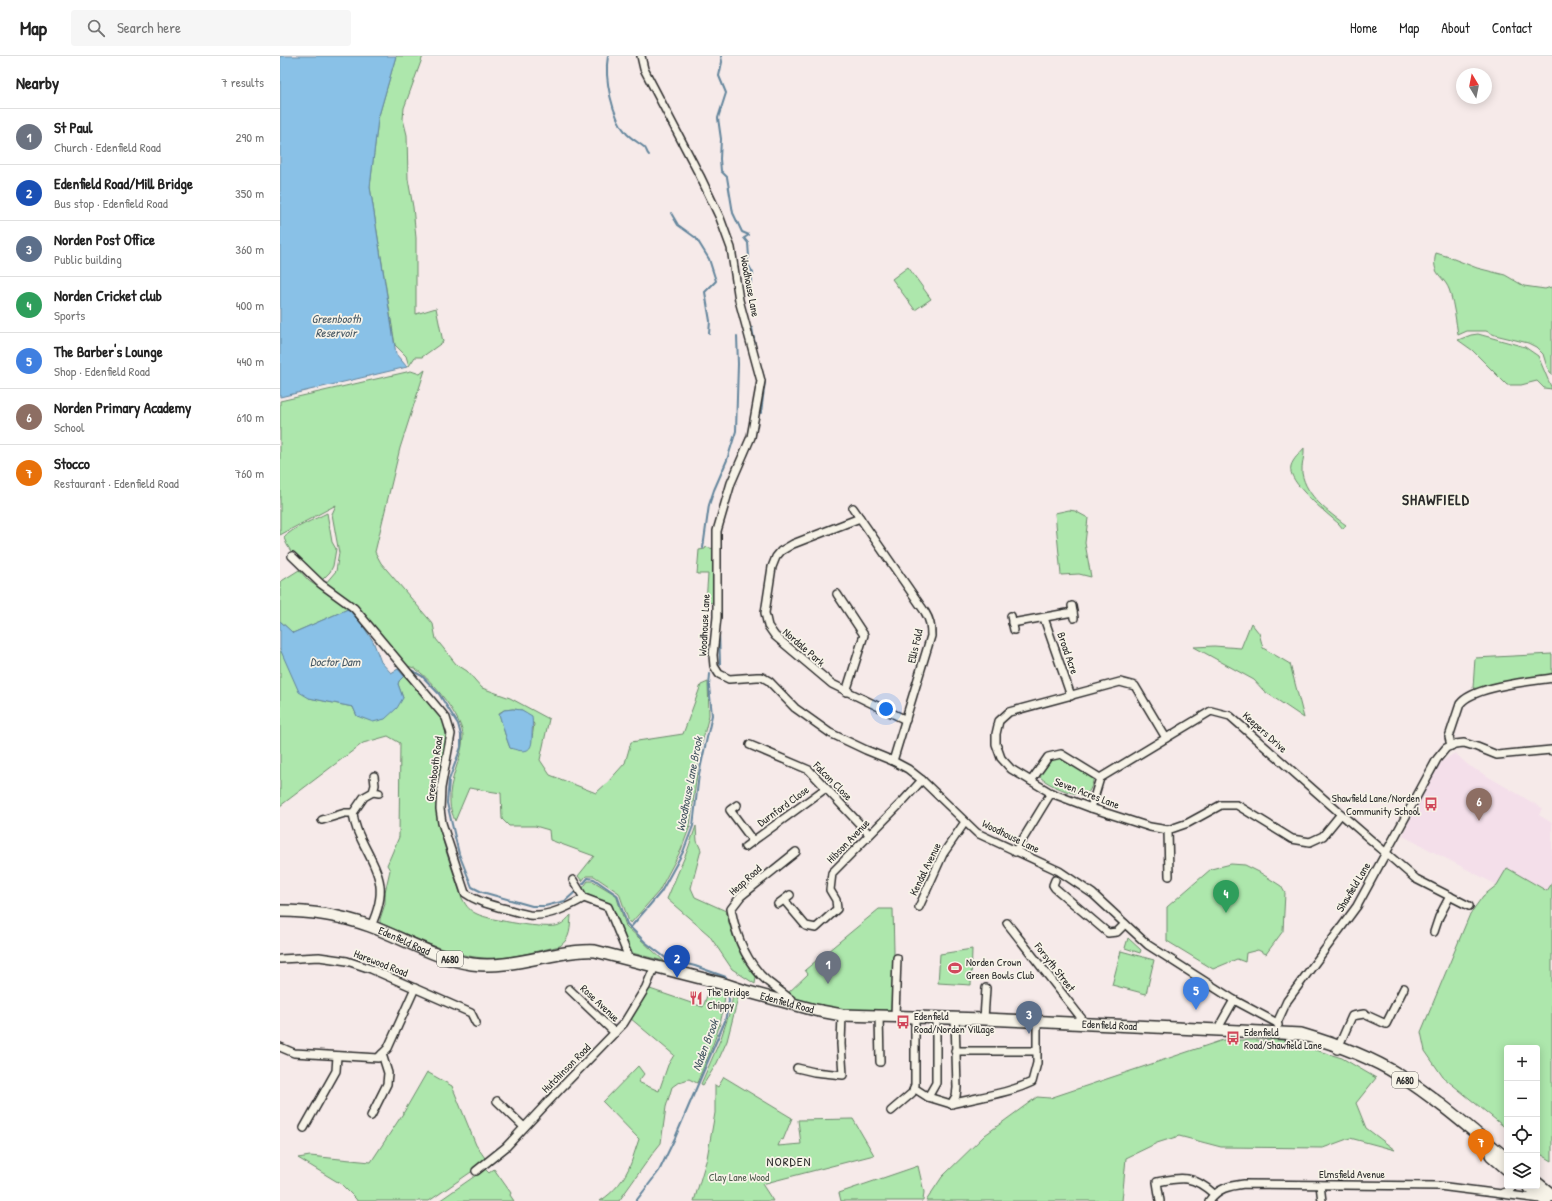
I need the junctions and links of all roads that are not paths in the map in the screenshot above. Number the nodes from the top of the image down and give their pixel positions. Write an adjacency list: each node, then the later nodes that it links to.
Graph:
1 (641, 56): 17 (street, Woodhouse Lane)
2 (853, 508): 3 (street, Ellis Fold)
3 (860, 518): 10 (street, Nordale Park); 12 (street, Ellis Fold)
4 (292, 556): 42 (street, Greenbooth Road)
5 (834, 604): 10 (street)
6 (1073, 612): 7 (street, Broad Acre)
7 (1044, 618): 8 (street, Broad Acre); 11 (street, Broad Acre)
8 (1012, 623)
9 (1552, 678): 15 (street)
10 (846, 692): 12 (street, Nordale Park)
11 (1071, 696): 13 (street, Seven Acres Lane); 21 (street, Seven Acres Lane)
12 (906, 720): 17 (street, Ellis Fold)
13 (1166, 738): 19 (street, Keepers Drive); 27 (street, Keepers Drive)
14 (750, 745): 22 (street, Falcon Close)
15 (1449, 747): 16 (street); 36 (street, Shawfield Lane)
16 (1552, 751)
17 (893, 761): 20 (street, Woodhouse Lane)
18 (374, 776): 26 (street)
19 (1100, 778): 21 (street); 25 (street)
20 (922, 780): 29 (street, Woodhouse Lane); 31 (street, Hibson Avenue)
21 (1031, 781): 23 (street, Seven Acres Lane)
22 (826, 788): 31 (street, Falcon Close); 32 (street, Durnford Close)
23 (1051, 793): 25 (street, Seven Acres Lane); 35 (street)
24 (737, 805): 32 (street, Durnford Close)
25 (1091, 808): 30 (street, Seven Acres Lane)
26 (353, 813): 28 (street); 48 (street)
27 (1340, 814): 30 (street, Seven Acres Lane); 36 (street, Keepers Drive)
28 (322, 820)
29 (965, 822): 35 (street, Woodhouse Lane); 44 (street, Kendal Avenue)
30 (1168, 830): 37 (street)
31 (869, 834): 40 (street, Hibson Avenue)
32 (753, 841): 33 (street, Durnford Close)
33 (745, 847)
34 (796, 852): 59 (street, Heap Road)
35 (1015, 852): 47 (street, Woodhouse Lane)
36 (1386, 852): 41 (street, Keepers Drive); 69 (street, Shawfield Lane)
37 (1169, 876)
38 (573, 880): 42 (street)
39 (1055, 880): 47 (street)
40 (790, 895)
41 (1450, 896): 43 (street, Keepers Drive); 49 (street)
42 (584, 898): 52 (street)
43 (1469, 906)
44 (919, 907)
45 (280, 911): 48 (main road, Edenfield Road / A680)
46 (1007, 923): 70 (street, Forsyth Street)
47 (1125, 924): 58 (street, Woodhouse Lane)
48 (371, 926): 52 (main road, Edenfield Road / A680)
49 (1434, 932)
50 (897, 958): 62 (street)
51 (280, 959): 54 (street, Harewood Road)
52 (626, 959): 53 (main road, Edenfield Road / A680)
53 (656, 966): 59 (main road, Edenfield Road / A680); 72 (street, Hutchinson Road)
54 (414, 988): 67 (street); 78 (street, Harewood Road)
55 (986, 988): 66 (street)
56 (1404, 988): 75 (street)
57 (570, 989): 72 (street, Rose Avenue)
58 (1234, 1000): 69 (street, Woodhouse Lane); 71 (street)
59 (798, 1006): 60 (main road, Edenfield Road / A680)
60 (842, 1015): 61 (main road, Edenfield Road / A680); 81 (street)
61 (878, 1016): 62 (main road, Edenfield Road / A680); 80 (street)
62 (895, 1016): 63 (main road, Edenfield Road / A680)
63 (915, 1017): 64 (main road, Edenfield Road / A680); 82 (street)
64 (936, 1018): 65 (main road, Edenfield Road / A680); 83 (street)
65 (955, 1018): 66 (main road, Edenfield Road / A680); 76 (street)
66 (984, 1019): 68 (main road, Edenfield Road / A680)
67 (476, 1022)
68 (1037, 1022): 70 (main road, Edenfield Road / A680); 77 (street)
69 (1278, 1023): 73 (street)
70 (1086, 1024): 71 (main road, Edenfield Road / A680)
71 (1217, 1030): 73 (main road, Edenfield Road / A680)
72 (615, 1033): 91 (street, Hutchinson Road)
73 (1283, 1034): 75 (main road, Edenfield Road / A680)
74 (280, 1048): 79 (street)
75 (1338, 1048): 92 (main road, Edenfield Road / A680); 93 (main road, Edenfield Road / A680)
76 (955, 1051): 77 (street); 87 (street)
77 (1037, 1051): 87 (street)
78 (382, 1054): 79 (street); 86 (street)
79 (338, 1056): 90 (street)
80 (880, 1062)
81 (797, 1068)
82 (914, 1087): 83 (street); 88 (street)
83 (928, 1097): 87 (street)
84 (370, 1099): 86 (street)
85 (498, 1101): 91 (street)
86 (378, 1103): 89 (street)
87 (951, 1104)
88 (891, 1111)
89 (371, 1116)
90 (304, 1123)
91 (524, 1127): 94 (street, Hutchinson Road)
92 (1504, 1157)
93 (1504, 1167)
94 (476, 1171)
95 (1320, 1185): 99 (street, Elmsfield Avenue); 100 (street, Elmsfield Avenue); 104 (street)
96 (1540, 1188): 101 (main road)
97 (1512, 1189): 100 (street)
98 (1533, 1189): 101 (main road)
99 (1214, 1194): 102 (street); 103 (street)
100 (1501, 1194): 101 (street, Elmsfield Avenue)
101 (1547, 1198)
102 (1160, 1201)
103 (1209, 1201)
104 (1322, 1201)

